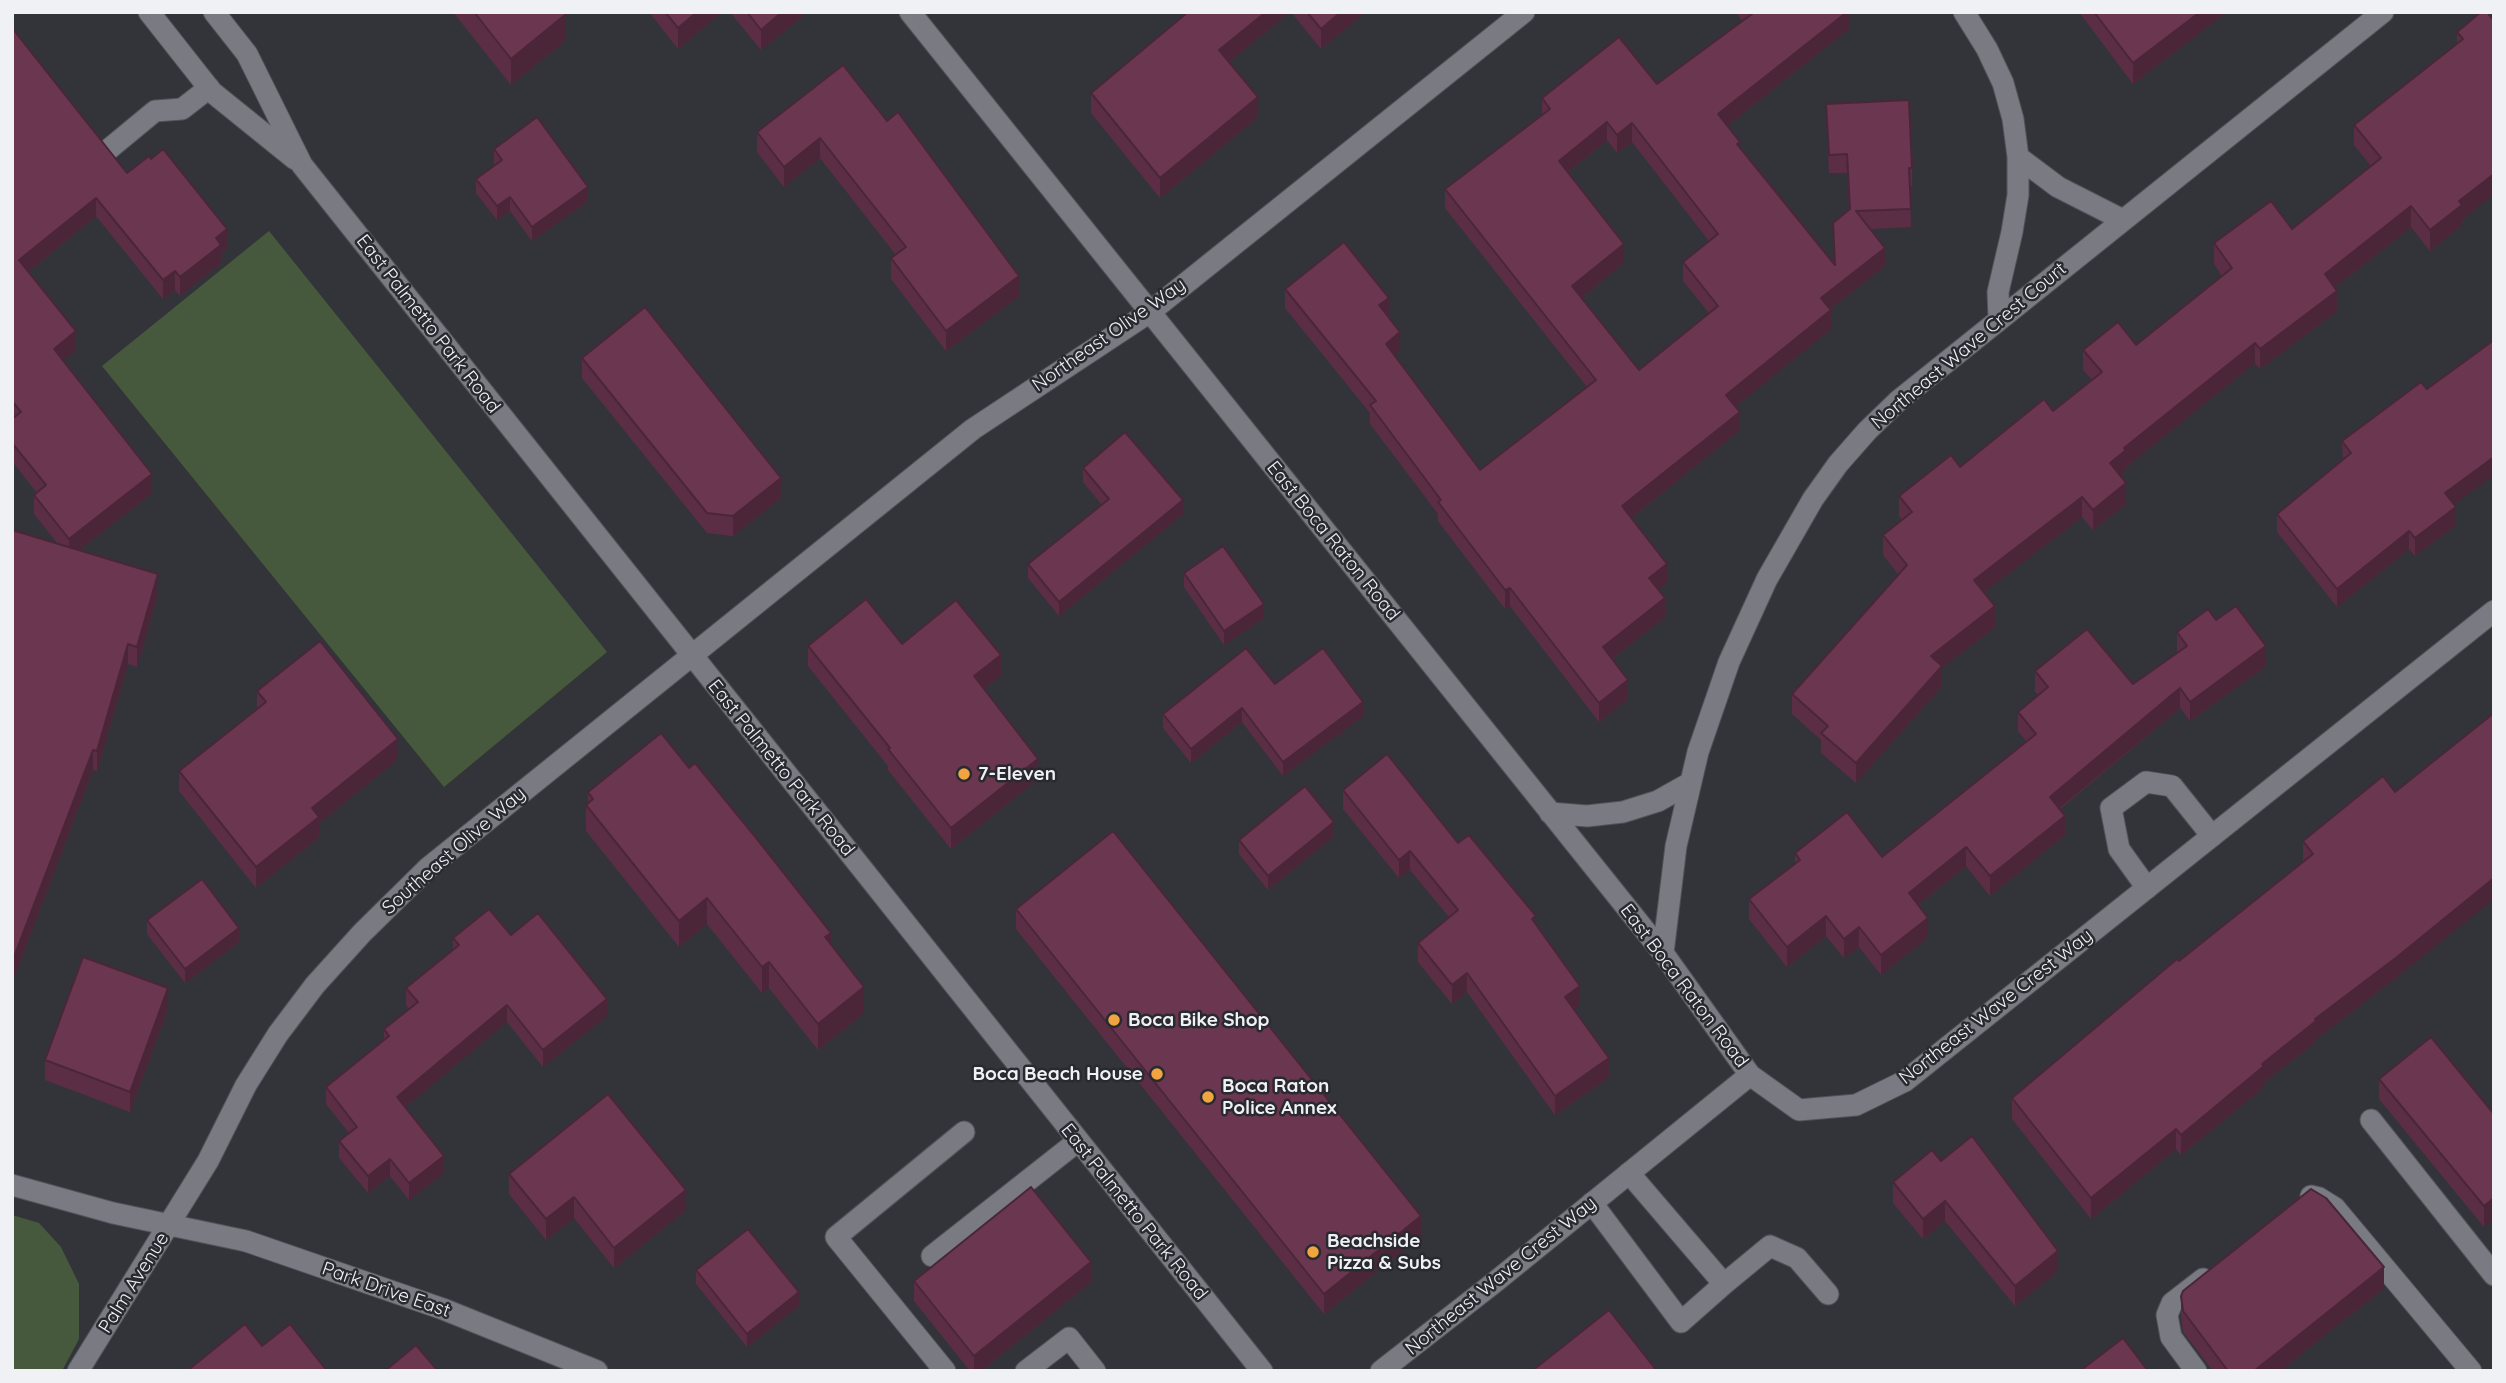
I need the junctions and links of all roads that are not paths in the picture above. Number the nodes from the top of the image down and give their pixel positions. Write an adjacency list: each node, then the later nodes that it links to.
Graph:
1 (149, 12): 7 (street, East Palmetto Park Road)
2 (214, 12): 10 (street, East Palmetto Park Road)
3 (910, 12): 12 (street, East Boca Raton Road)
4 (1524, 12): 12 (street, Northeast Olive Way)
5 (1964, 12): 9 (street)
6 (2383, 12): 11 (street, Northeast Wave Crest Court)
7 (209, 88): 8 (street); 10 (street, East Palmetto Park Road)
8 (109, 149)
9 (2018, 157): 11 (street); 13 (street)
10 (302, 165): 15 (street, East Palmetto Park Road)
11 (2123, 220): 13 (street, Northeast Wave Crest Court)
12 (1150, 312): 15 (street, Northeast Olive Way); 17 (street, East Boca Raton Road)
13 (1999, 319): 16 (street, Northeast Wave Crest Court)
14 (2494, 611): 18 (street, Northeast Wave Crest Way)
15 (691, 656): 24 (street, East Palmetto Park Road); 29 (street, Southeast Olive Way)
16 (1690, 783): 17 (street); 20 (street, Northeast Wave Crest Court)
17 (1550, 813): 20 (street, East Boca Raton Road)
18 (2212, 836): 19 (street, Northeast Wave Crest Way); 19 (street)
19 (2147, 888): 21 (street, Northeast Wave Crest Way)
20 (1663, 953): 21 (street, East Boca Raton Road)
21 (1750, 1075): 25 (street, Northeast Wave Crest Way)
22 (2371, 1120): 32 (street)
23 (964, 1132): 37 (street)
24 (1078, 1141): 30 (street); 40 (street, East Palmetto Park Road)
25 (1629, 1173): 27 (street, Northeast Wave Crest Way); 33 (street)
26 (12, 1185): 29 (street, Palm Avenue)
27 (1592, 1203): 33 (street); 41 (street, Northeast Wave Crest Way)
28 (2298, 1204): 43 (street)
29 (169, 1226): 35 (street, Palm Avenue); 36 (street, Park Drive East)
30 (932, 1256)
31 (2214, 1270): 42 (street)
32 (2494, 1275)
33 (1724, 1284): 34 (street)
34 (1828, 1294)
35 (78, 1371)
36 (597, 1371)
37 (945, 1371)
38 (1026, 1371): 39 (street)
39 (1095, 1371)
40 (1262, 1371)
41 (1381, 1371)
42 (2196, 1371)
43 (2471, 1371)

